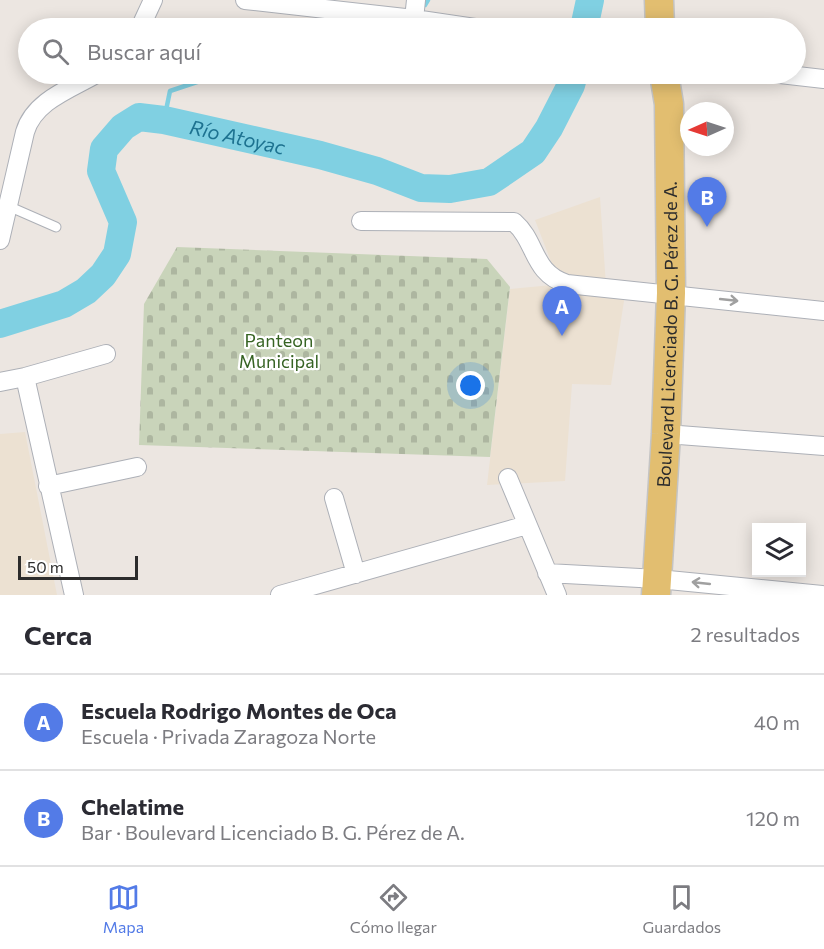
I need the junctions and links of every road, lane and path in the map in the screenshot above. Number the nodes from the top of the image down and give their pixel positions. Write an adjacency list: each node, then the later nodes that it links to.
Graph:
1 (153, 0): 5 (street)
2 (245, 0): 6 (street)
3 (416, 0): 7 (street)
4 (659, 0): 8 (main road)
5 (145, 18)
6 (405, 18)
7 (414, 18)
8 (660, 18)
9 (806, 77): 10 (street)
10 (824, 79)
11 (79, 84): 13 (street)
12 (666, 84): 17 (main road, Boulevard Licenciado B. G. Pérez de A.)
13 (8, 206): 15 (lane); 16 (street)
14 (361, 220): 17 (street)
15 (56, 227)
16 (0, 240)
17 (671, 293): 18 (street, one-way to 18); 22 (main road, Boulevard Licenciado B. G. Pérez de A.)
18 (824, 311)
19 (106, 354): 20 (street)
20 (25, 377): 21 (street); 26 (street)
21 (0, 382)
22 (666, 434): 23 (street); 31 (main road, Boulevard Licenciado B. G. Pérez de A.)
23 (824, 446)
24 (137, 467): 26 (street)
25 (508, 478): 28 (street)
26 (48, 486): 33 (street)
27 (334, 498): 30 (street)
28 (526, 525): 29 (street); 30 (street)
29 (547, 573): 31 (street); 35 (street)
30 (356, 574): 32 (street)
31 (657, 587): 36 (street, one-way to 31)
32 (313, 591): 34 (street)
33 (74, 595)
34 (280, 595)
35 (557, 595)
36 (822, 595)

